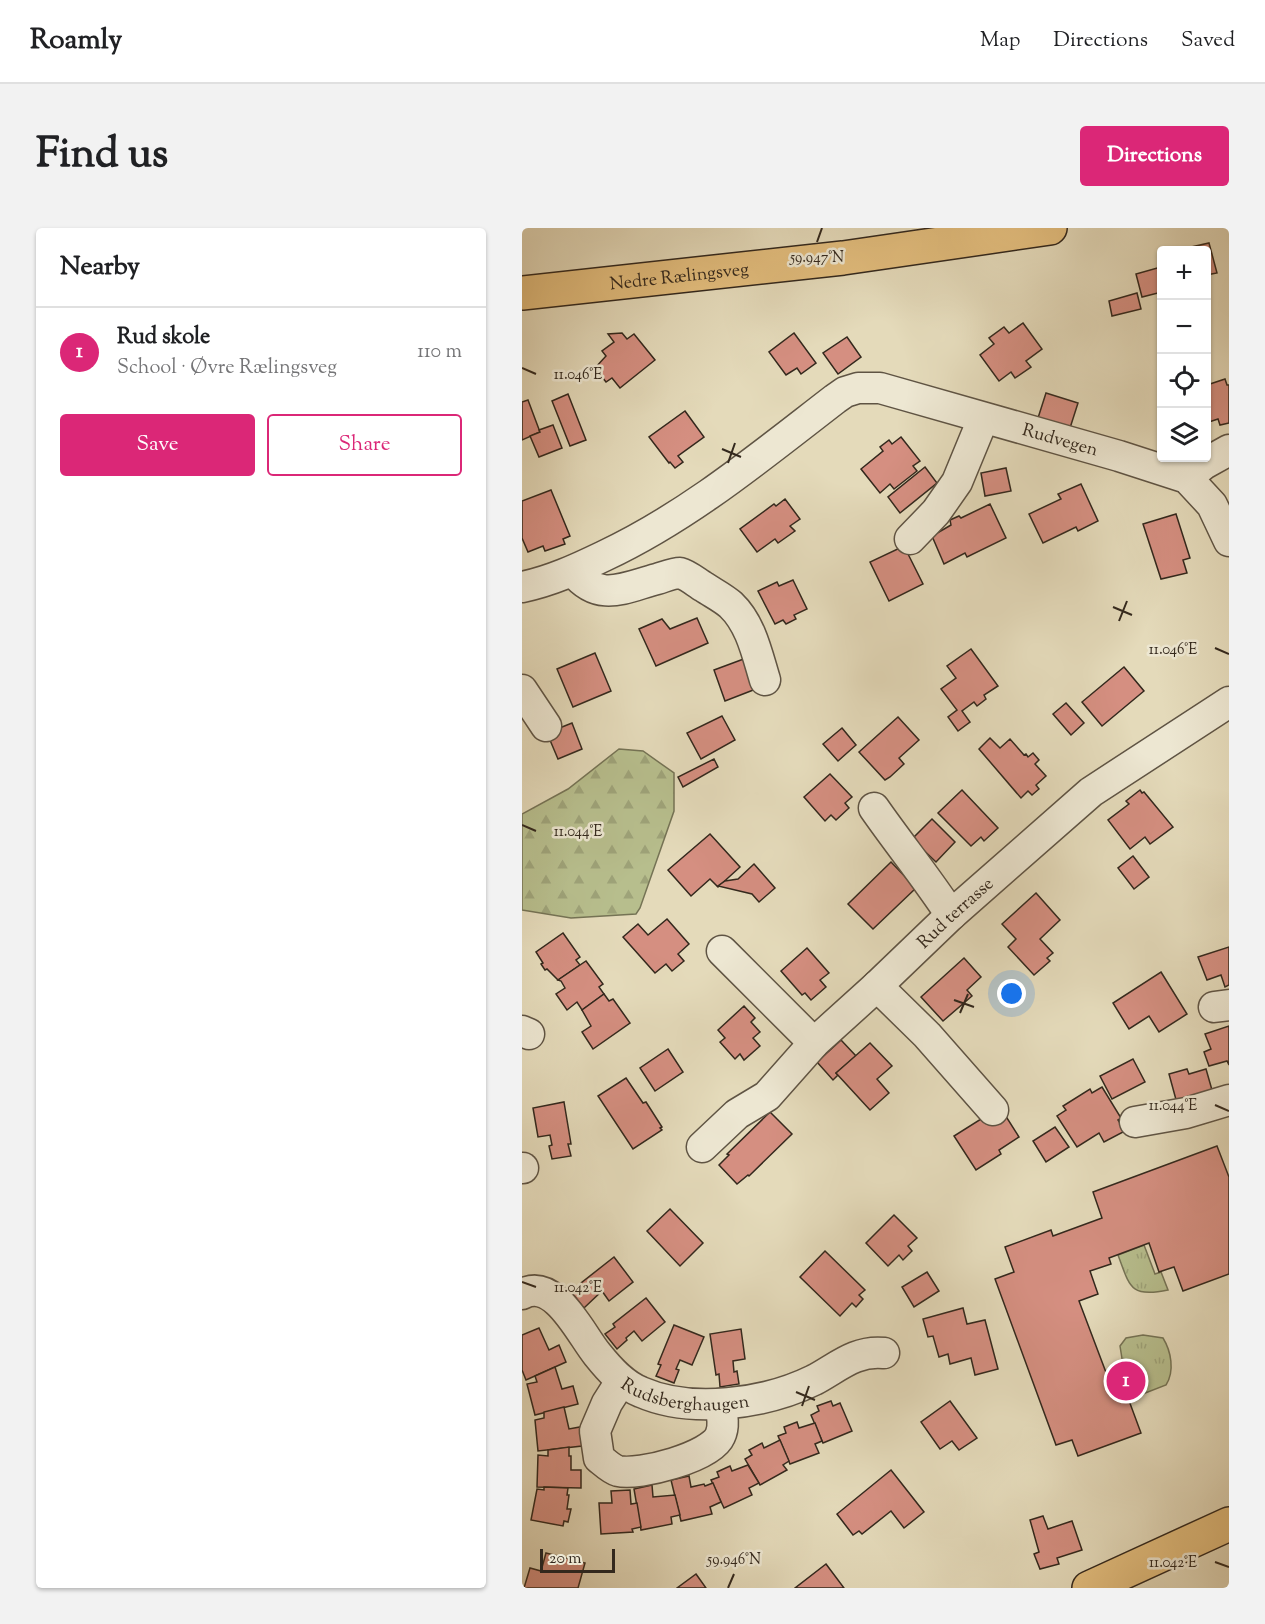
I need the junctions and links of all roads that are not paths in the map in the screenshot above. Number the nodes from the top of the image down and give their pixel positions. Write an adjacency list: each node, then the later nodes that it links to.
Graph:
1 (1050, 228): 2 (main road, Nedre Rælingsveg)
2 (522, 293)
3 (983, 419): 5 (street, Rudvegen); 6 (street); 8 (street, Rudvegen)
4 (1229, 450): 5 (street)
5 (1187, 478): 7 (street, Rudvegen)
6 (910, 539)
7 (1229, 541)
8 (573, 571): 9 (street); 10 (street)
9 (522, 587)
10 (765, 680)
11 (522, 690): 13 (street)
12 (1229, 702): 15 (street, Rud terrasse)
13 (546, 726)
14 (874, 808): 15 (street)
15 (951, 915): 17 (street, Rud terrasse)
16 (722, 951): 18 (street)
17 (878, 986): 18 (street, Rud terrasse); 20 (street)
18 (814, 1043): 22 (street, Rud terrasse)
19 (1229, 1100): 21 (street)
20 (993, 1110)
21 (1135, 1122)
22 (702, 1146)
23 (522, 1294): 25 (street, Rudsberghaugen)
24 (884, 1353): 26 (street, Rudsberghaugen)
25 (621, 1381): 26 (street, Rudsberghaugen); 26 (street)
26 (720, 1404)
27 (1229, 1524): 28 (main road)
28 (1089, 1588)

